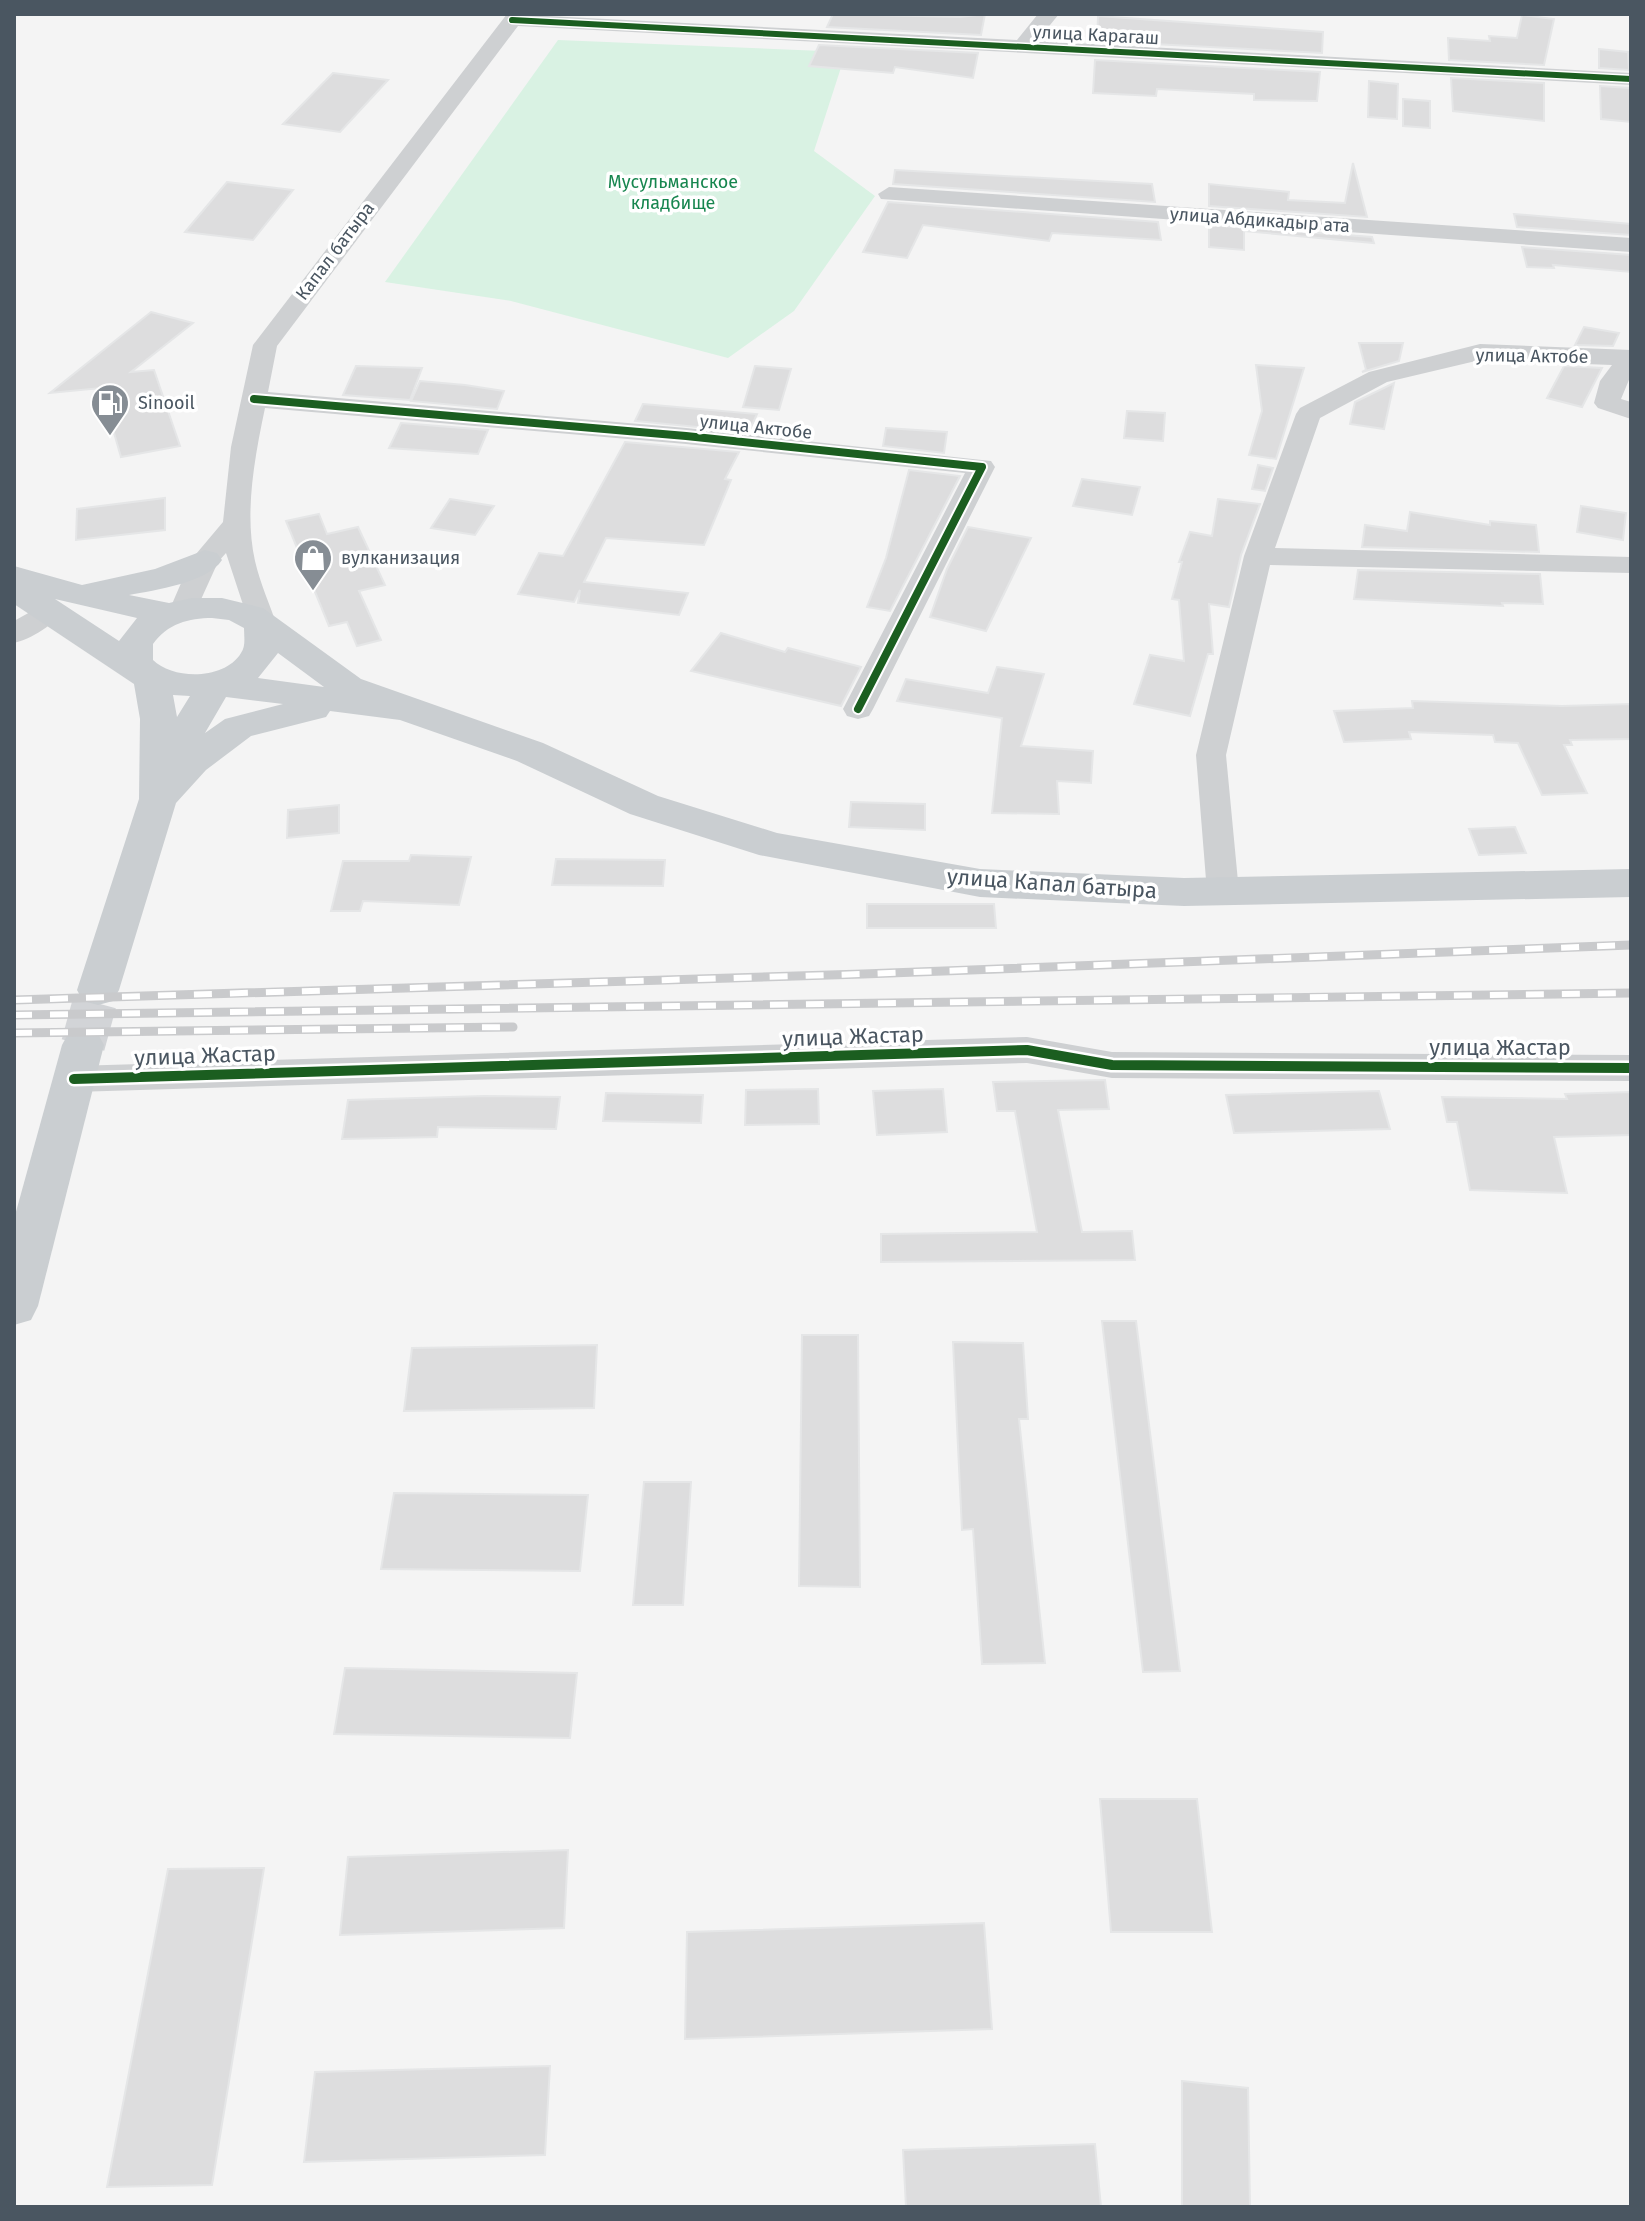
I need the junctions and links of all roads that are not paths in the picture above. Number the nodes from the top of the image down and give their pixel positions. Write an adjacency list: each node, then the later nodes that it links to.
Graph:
1 (1049, 14): 3 (street)
2 (514, 17): 3 (street, улица Карагаш); 8 (street, Капал батыра)
3 (1022, 47): 4 (street, улица Карагаш)
4 (1631, 79)
5 (889, 194): 6 (street, улица Абдикадыр ата)
6 (1631, 245)
7 (1630, 358): 9 (street); 11 (street, улица Актобе)
8 (254, 399): 10 (street, Капал батыра); 25 (street, улица Актобе)
9 (1619, 407)
10 (237, 523): 12 (street); 18 (street, Капал батыра)
11 (1258, 556): 13 (street); 29 (street, улица Актобе)
12 (205, 560): 16 (main road); 17 (street)
13 (1631, 565)
14 (14, 576): 16 (main road)
15 (14, 589): 16 (main road)
16 (63, 602): 17 (main road); 19 (main road); 20 (street)
17 (177, 612): 18 (main road); 21 (main road)
18 (262, 626): 22 (main road); 24 (main road, улица Капал батыра)
19 (82, 632): 21 (main road); 26 (main road)
20 (14, 634)
21 (145, 675): 22 (main road); 26 (main road)
22 (215, 684): 23 (main road, улица Капал батыра); 27 (main road)
23 (346, 704): 24 (main road, улица Капал батыра); 27 (main road)
24 (405, 709): 29 (main road, улица Капал батыра)
25 (858, 709)
26 (158, 743): 27 (main road)
27 (158, 799): 30 (main road)
28 (1631, 883): 29 (main road, улица Капал батыра)
29 (1223, 892)
30 (98, 990)
31 (79, 1062): 32 (street, улица Жастар); 33 (main road)
32 (1631, 1068)
33 (14, 1306)

